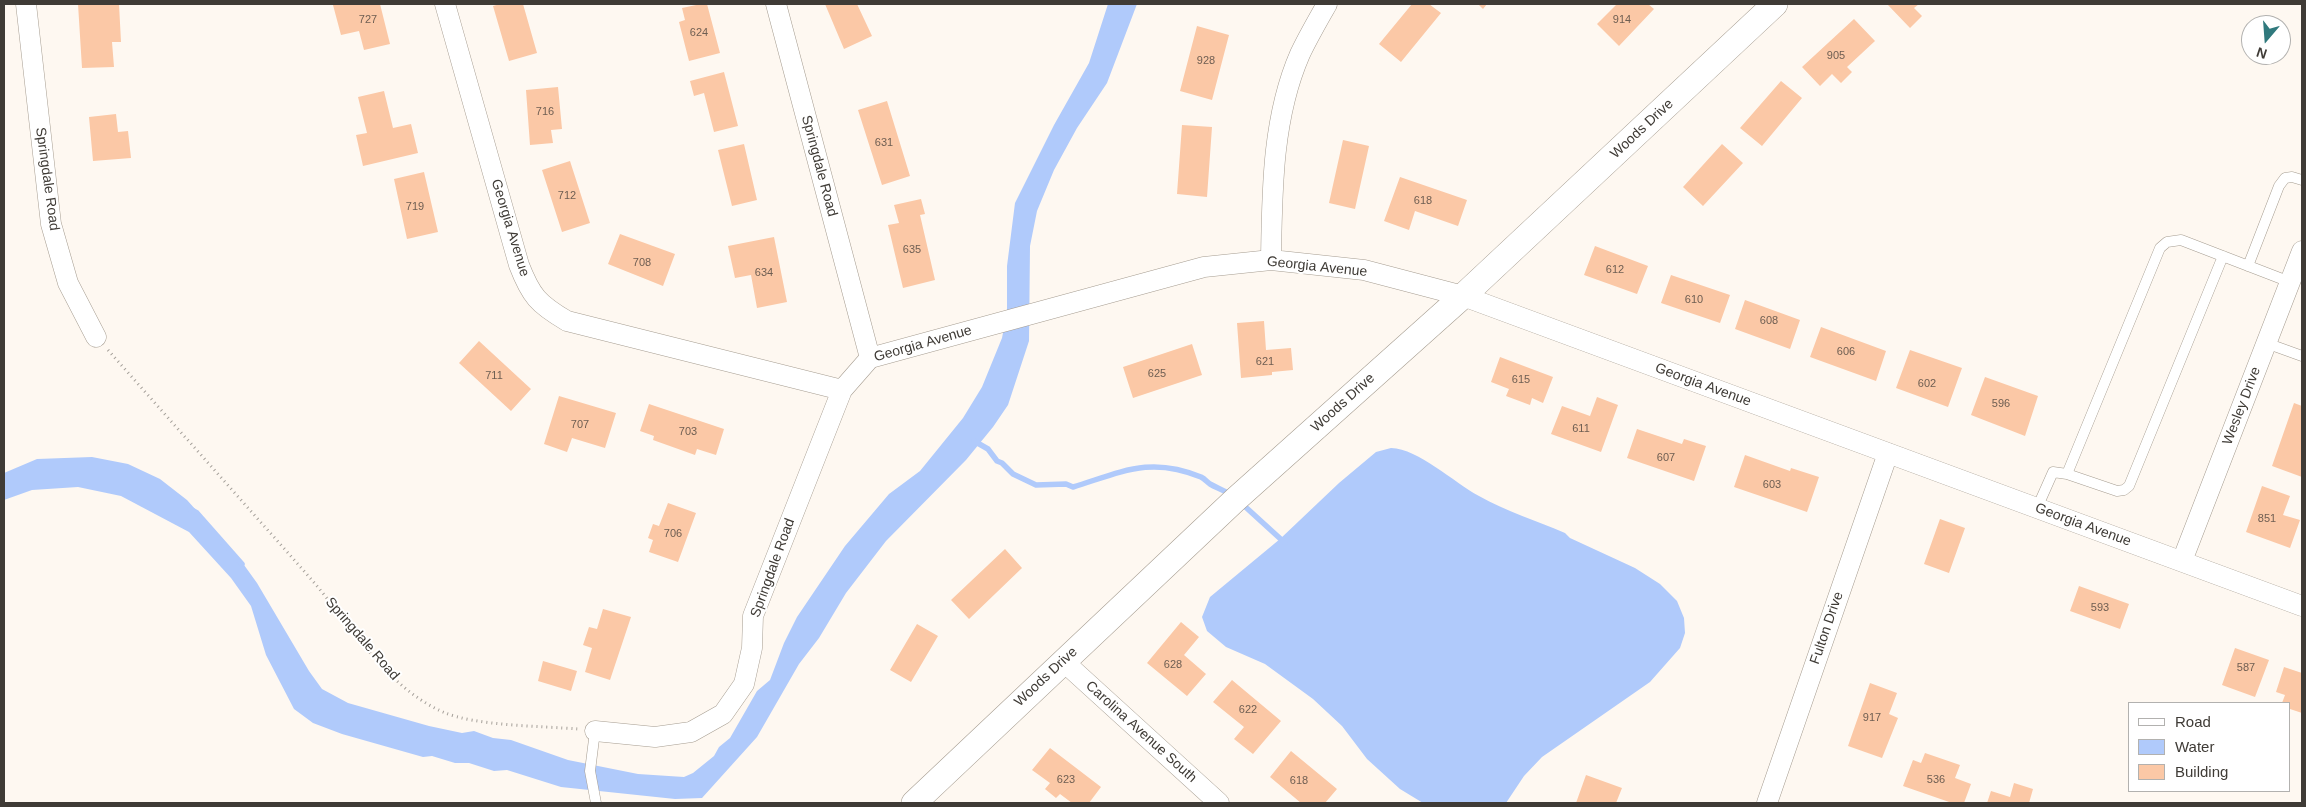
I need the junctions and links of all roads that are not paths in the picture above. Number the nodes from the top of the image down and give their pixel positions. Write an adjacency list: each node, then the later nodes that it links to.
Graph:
1 (26, 4): 13 (street, Springdale Road)
2 (445, 4): 17 (street, Georgia Avenue)
3 (776, 4): 16 (street, Springdale Road)
4 (1327, 4): 9 (street)
5 (1775, 4): 12 (street, Woods Drive)
6 (2302, 180): 10 (lane)
7 (2302, 251): 11 (street, Wesley Drive)
8 (2223, 256): 10 (lane); 19 (lane); 19 (lane)
9 (1271, 260): 12 (street, Georgia Avenue); 16 (street, Georgia Avenue)
10 (2248, 266): 11 (lane)
11 (2290, 282): 14 (street, Wesley Drive)
12 (1463, 296): 18 (street, Georgia Avenue); 23 (street, Woods Drive)
13 (96, 337)
14 (2266, 343): 15 (lane); 21 (street, Wesley Drive)
15 (2302, 356)
16 (870, 358): 17 (street, Georgia Avenue)
17 (842, 390): 24 (street, Springdale Road)
18 (1888, 453): 20 (street, Georgia Avenue); 28 (street, Fulton Drive)
19 (2067, 474): 20 (lane)
20 (2037, 508): 21 (street, Georgia Avenue)
21 (2182, 561): 22 (street, Georgia Avenue)
22 (2302, 606)
23 (1063, 661): 26 (street, Woods Drive); 27 (street, Carolina Avenue South)
24 (595, 731): 25 (lane)
25 (596, 803)
26 (914, 803)
27 (1219, 803)
28 (1767, 803)

